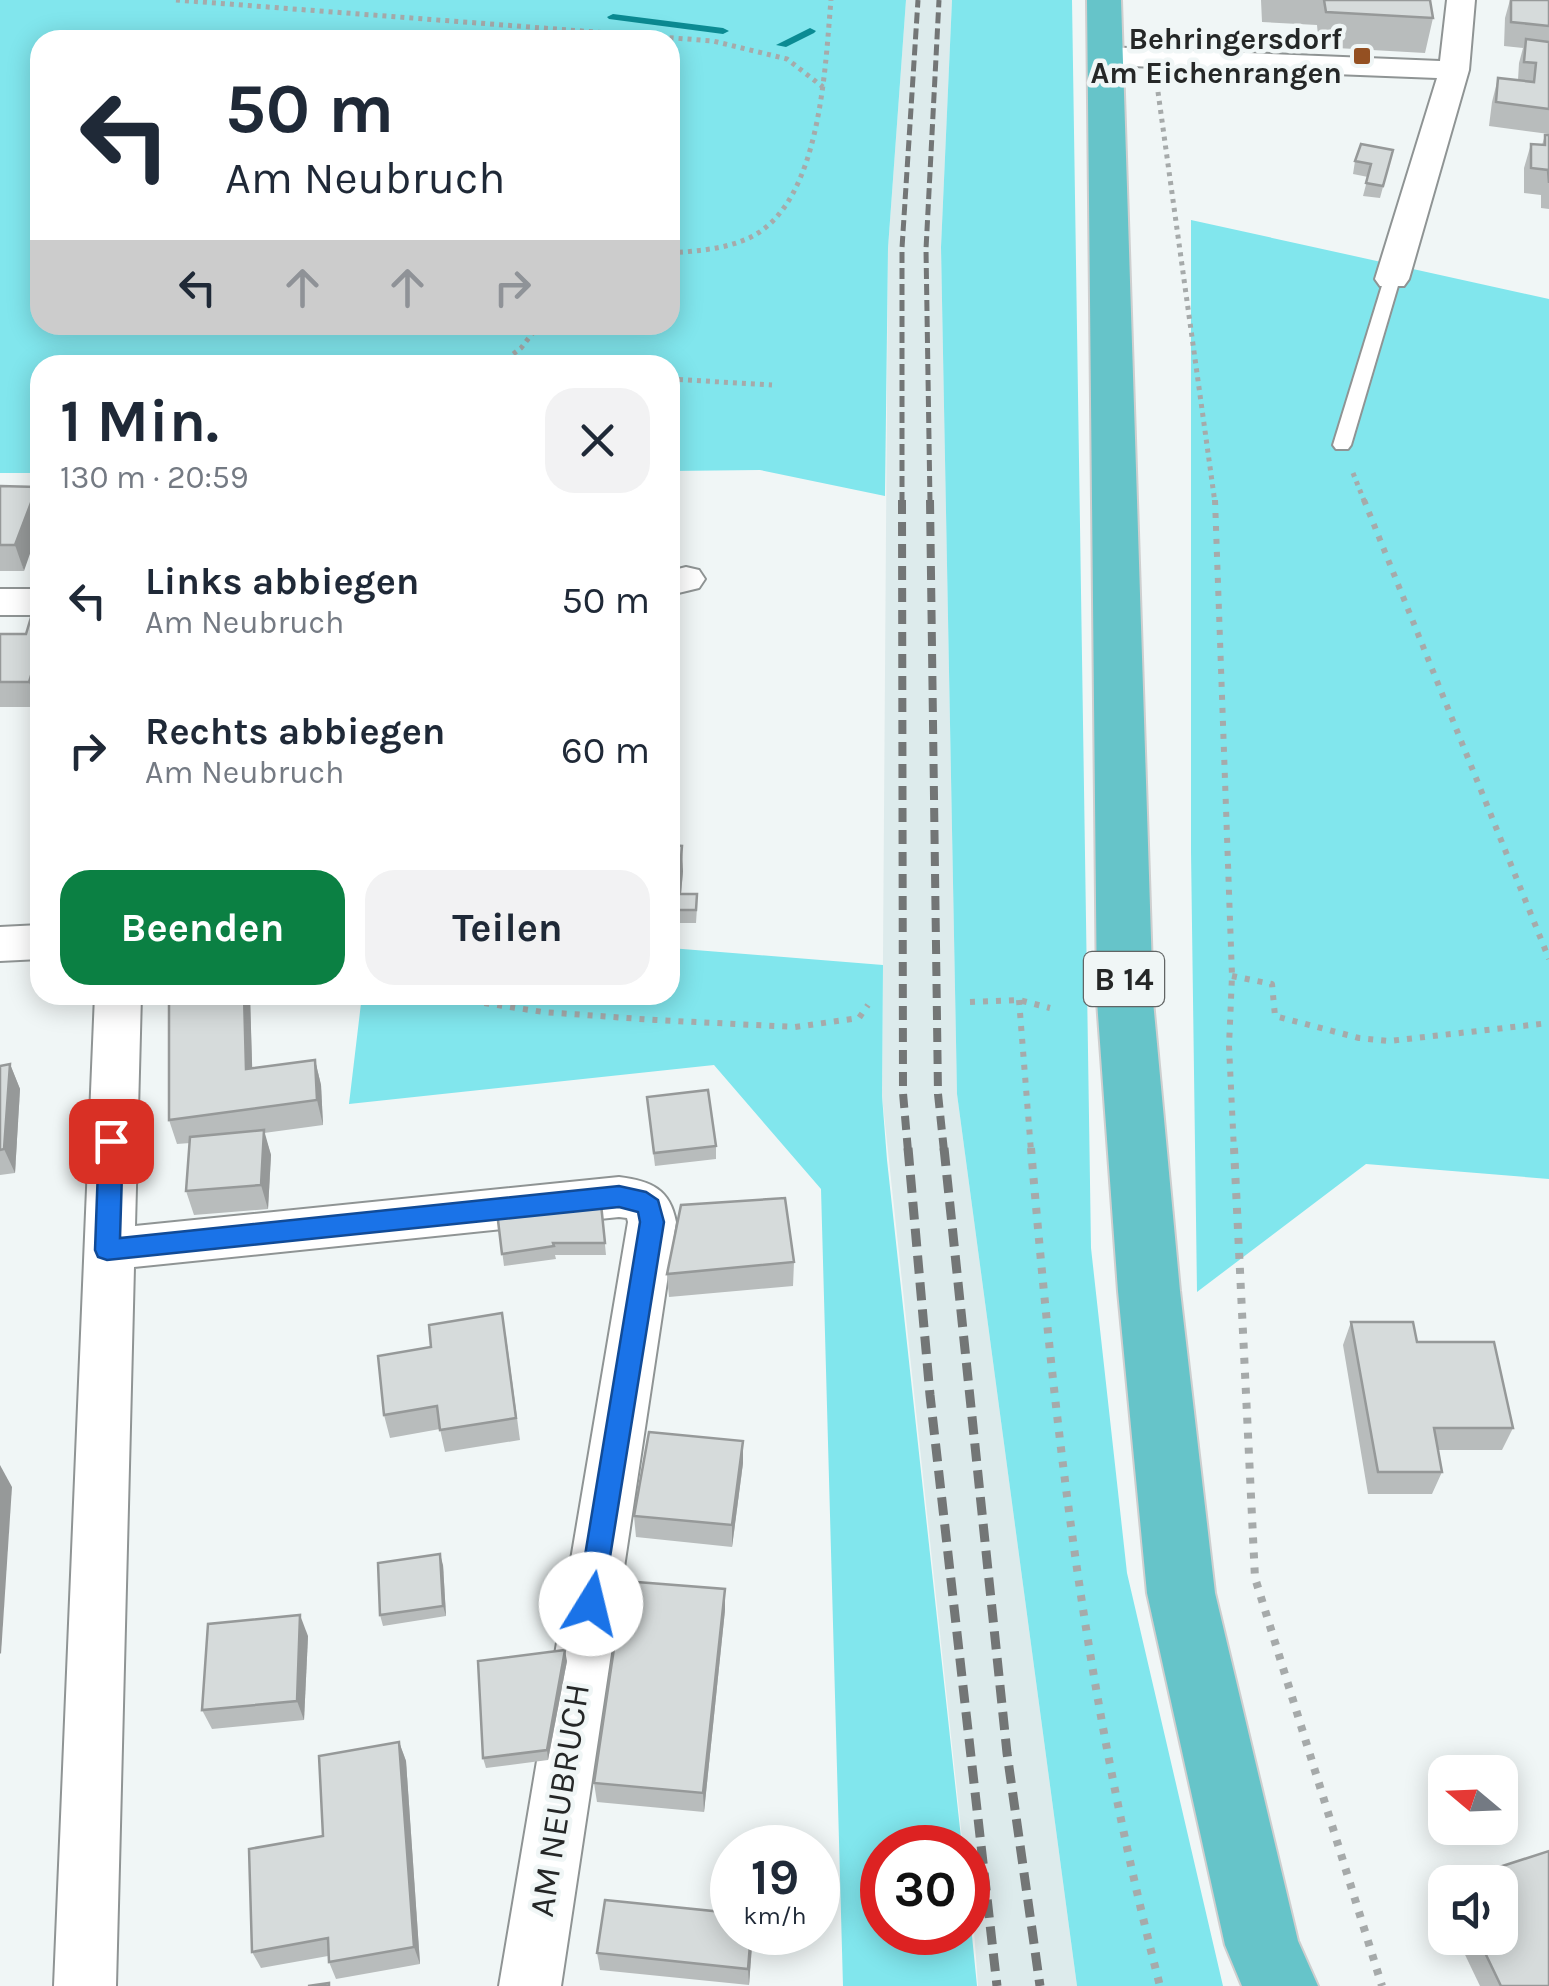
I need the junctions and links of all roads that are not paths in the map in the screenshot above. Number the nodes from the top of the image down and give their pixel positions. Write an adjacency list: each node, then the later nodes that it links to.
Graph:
1 (1104, 0): 3 (main road, B 14)
2 (1460, 0): 4 (street)
3 (1129, 57): 4 (street); 13 (main road, B 14)
4 (1454, 70): 5 (street)
5 (1392, 279): 6 (lane)
6 (1342, 445)
7 (0, 602): 8 (street)
8 (30, 602)
9 (30, 942): 10 (street)
10 (0, 944)
11 (118, 1005): 12 (street)
12 (107, 1250): 14 (street); 15 (street, AM NEUBRUCH)
13 (1271, 1966)
14 (85, 1986)
15 (530, 1986)

